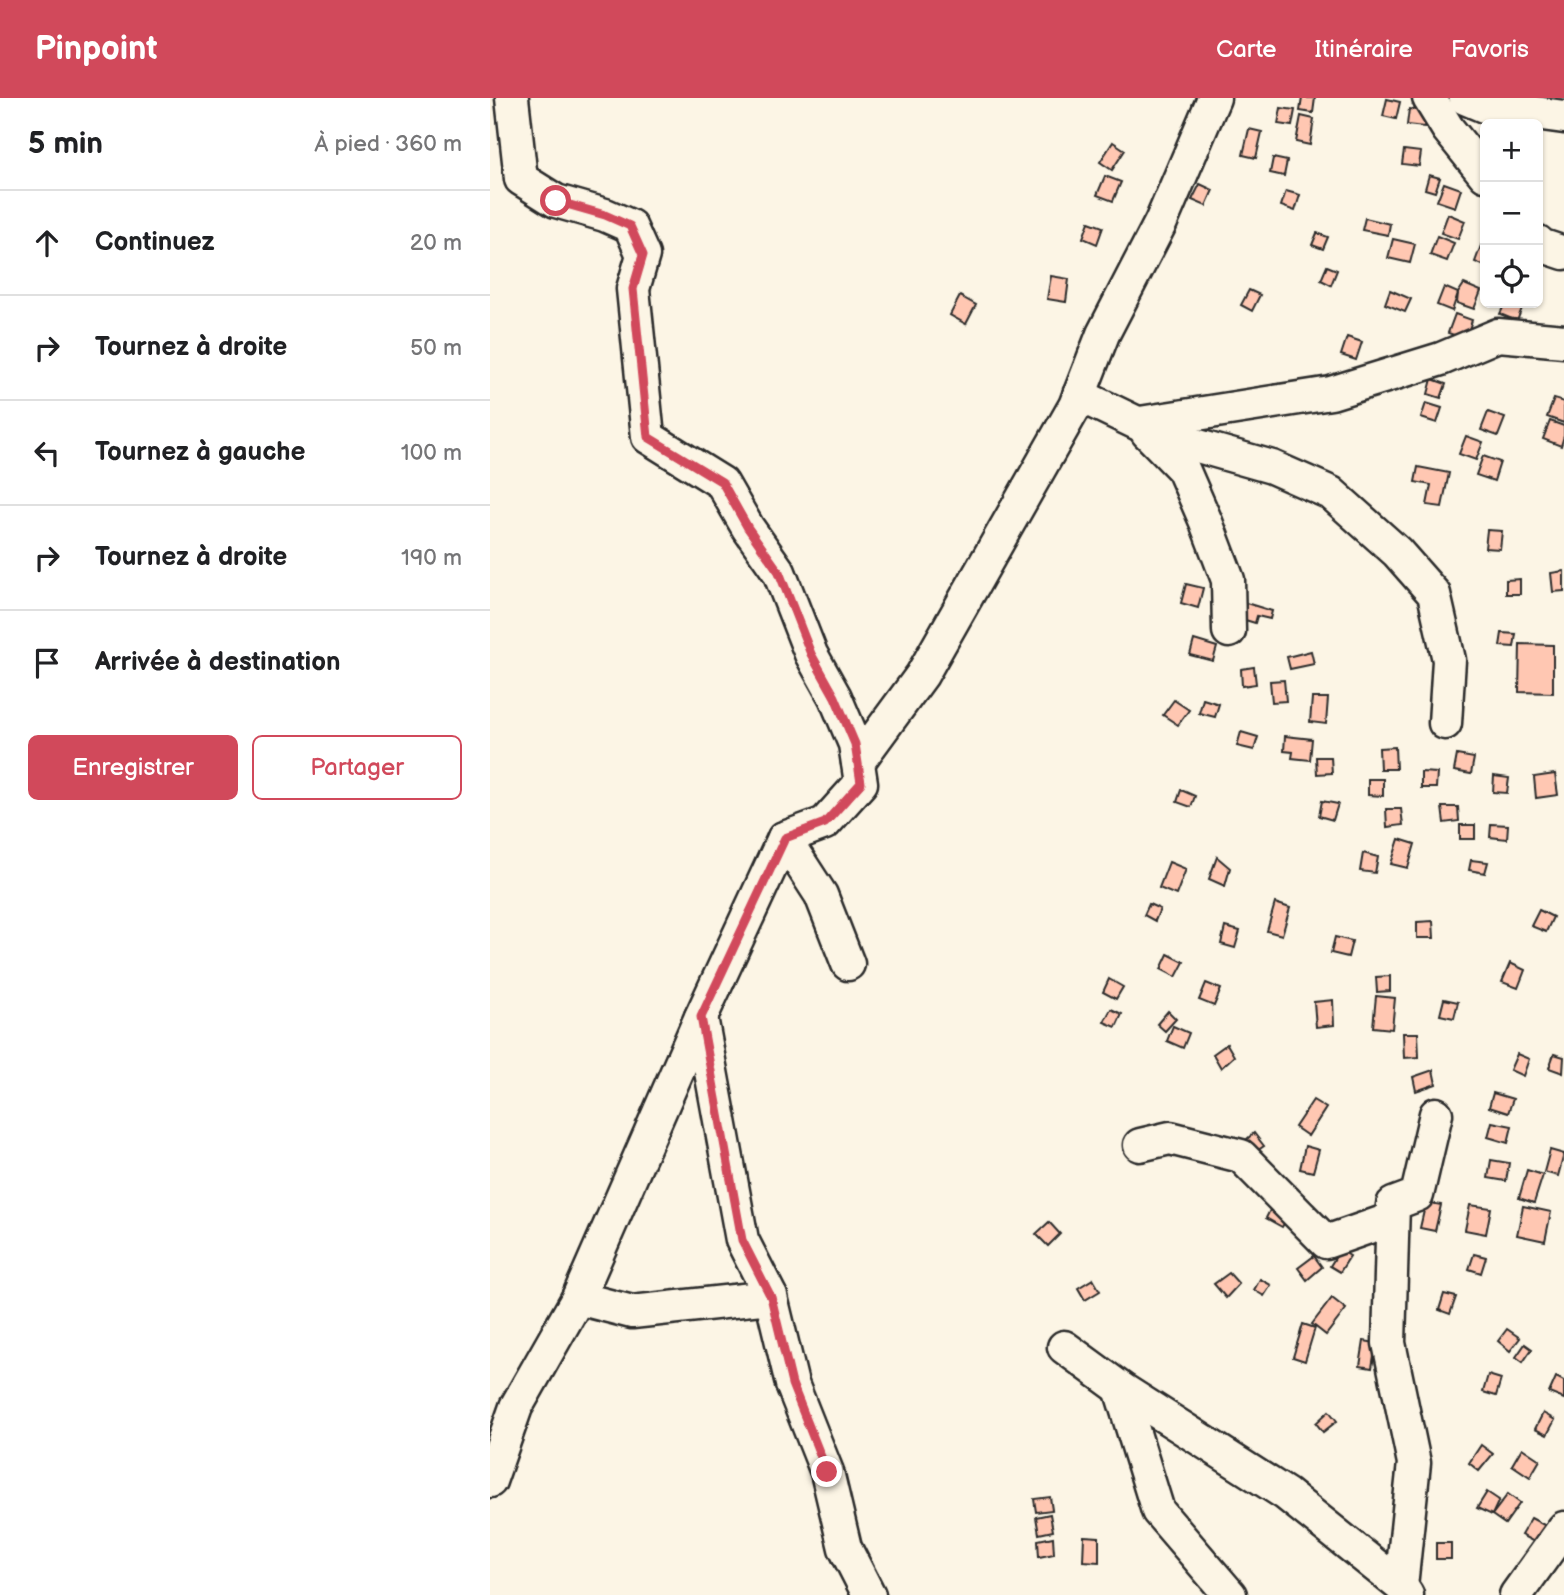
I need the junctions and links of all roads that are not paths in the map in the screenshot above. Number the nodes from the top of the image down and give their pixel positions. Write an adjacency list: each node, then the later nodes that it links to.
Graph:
1 (512, 98): 14 (street)
2 (1214, 98): 10 (street)
3 (1429, 98): 6 (street)
4 (1465, 98): 5 (street)
5 (1564, 117)
6 (1480, 169)
7 (1540, 245): 8 (street)
8 (1564, 253)
9 (1564, 341): 11 (street)
10 (1079, 395): 11 (street); 14 (street)
11 (1139, 424): 12 (street); 13 (street)
12 (1229, 631)
13 (1445, 723)
14 (858, 762): 15 (street)
15 (785, 838): 16 (street); 17 (street)
16 (848, 964)
17 (701, 1017): 21 (street); 22 (street)
18 (1436, 1114): 20 (street)
19 (1140, 1145): 20 (street)
20 (1392, 1219): 27 (street)
21 (771, 1297): 22 (street); 28 (street)
22 (578, 1298): 25 (street)
23 (1064, 1347): 24 (street)
24 (1119, 1388): 27 (street); 29 (street)
25 (490, 1480)
26 (1562, 1535): 30 (street)
27 (1404, 1590)
28 (869, 1595)
29 (1230, 1595)
30 (1516, 1595)

